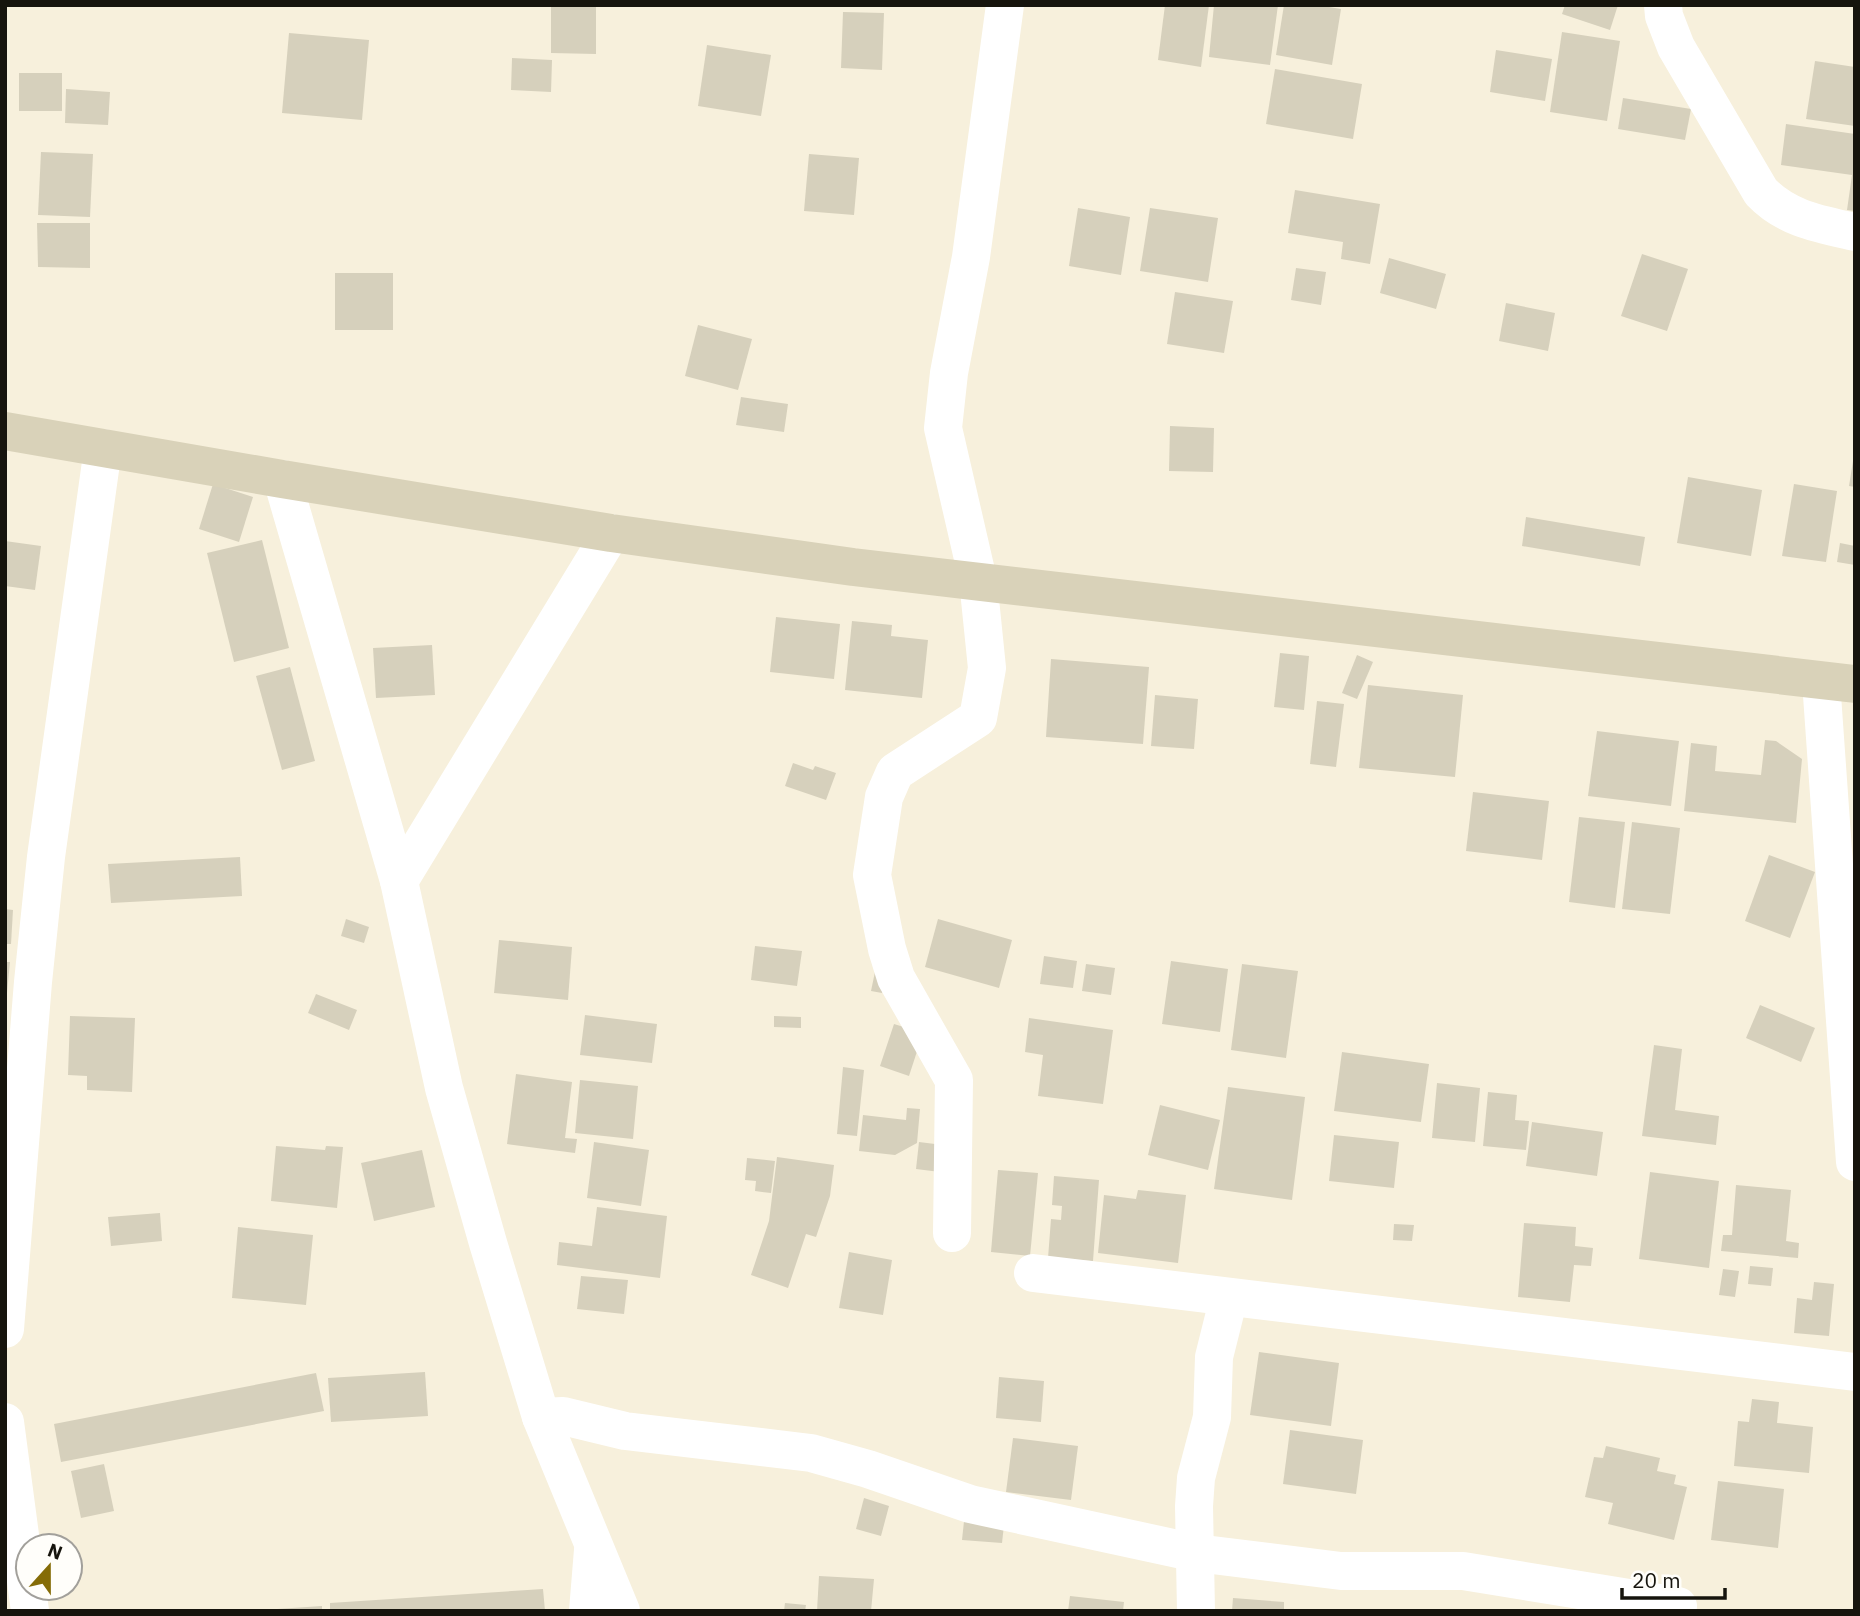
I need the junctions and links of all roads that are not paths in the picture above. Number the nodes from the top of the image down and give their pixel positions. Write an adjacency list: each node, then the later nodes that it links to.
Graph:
1 (1005, 5): 8 (street)
2 (1664, 5): 3 (street)
3 (1855, 233)
4 (5, 431): 5 (main road)
5 (103, 448): 6 (main road); 15 (street)
6 (282, 480): 7 (main road); 10 (street)
7 (611, 533): 8 (main road); 10 (street)
8 (978, 580): 9 (main road); 12 (street)
9 (1838, 683): 11 (street)
10 (399, 881): 17 (street)
11 (1855, 1162)
12 (952, 1233)
13 (1033, 1273): 14 (street)
14 (1228, 1297): 16 (street); 20 (street)
15 (5, 1329)
16 (1855, 1372)
17 (541, 1417): 19 (street); 20 (street)
18 (5, 1422): 22 (street)
19 (593, 1543): 23 (street); 24 (street)
20 (1196, 1553): 21 (street); 25 (street)
21 (1678, 1606)
22 (30, 1611)
23 (588, 1611)
24 (621, 1611)
25 (1196, 1611)

